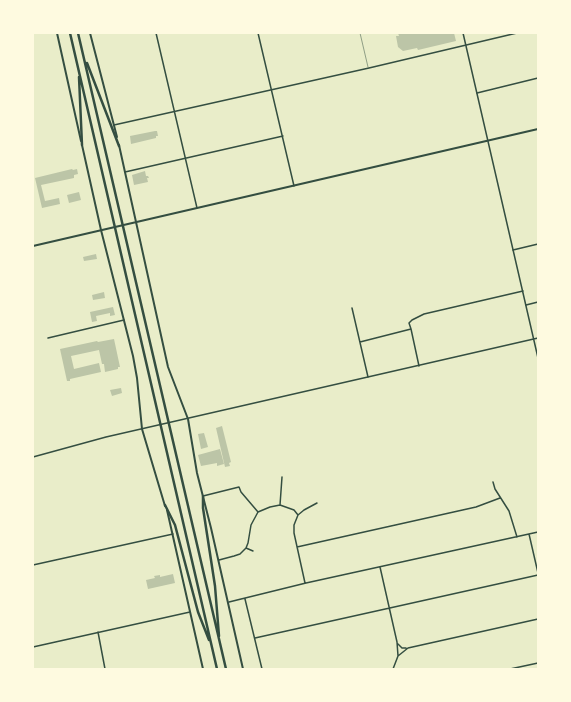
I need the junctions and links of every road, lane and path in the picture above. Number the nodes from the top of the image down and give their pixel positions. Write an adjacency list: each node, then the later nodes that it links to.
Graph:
1 (57, 33): 22 (main road)
2 (70, 33): 13 (highway)
3 (78, 33): 11 (highway)
4 (90, 33): 18 (main road)
5 (156, 33): 17 (street)
6 (258, 33): 15 (street)
7 (360, 33): 12 (lane)
8 (463, 33): 10 (street)
9 (517, 33): 10 (street)
10 (466, 45): 12 (street); 16 (street)
11 (84, 55): 23 (highway); 78 (highway)
12 (369, 68): 15 (street)
13 (79, 70): 22 (highway); 80 (highway)
14 (538, 78): 16 (street)
15 (272, 90): 17 (street); 20 (street)
16 (477, 93): 21 (street)
17 (173, 111): 18 (street); 24 (street)
18 (114, 125): 23 (main road)
19 (538, 130): 21 (main road)
20 (283, 136): 24 (street); 26 (street)
21 (489, 141): 26 (main road); 32 (street)
22 (82, 145): 29 (main road)
23 (119, 146): 25 (main road)
24 (185, 159): 25 (street); 27 (street)
25 (125, 172): 28 (main road)
26 (294, 186): 27 (main road)
27 (197, 208): 28 (main road)
28 (137, 222): 29 (main road); 46 (main road)
29 (102, 230): 31 (main road); 37 (main road)
30 (538, 244): 32 (street)
31 (33, 246)
32 (513, 250): 33 (street)
33 (523, 291): 35 (street); 38 (street)
34 (538, 302): 35 (street)
35 (526, 305): 41 (street)
36 (352, 308): 42 (street)
37 (124, 320): 39 (street); 47 (main road)
38 (410, 329): 42 (street); 44 (street)
39 (48, 338)
40 (538, 338): 41 (street)
41 (534, 339): 43 (street); 44 (street)
42 (360, 342): 45 (street)
43 (538, 358)
44 (419, 366): 45 (street)
45 (368, 377): 46 (street)
46 (188, 419): 47 (street); 51 (main road)
47 (142, 429): 48 (street); 54 (main road)
48 (33, 457)
49 (282, 477): 55 (street)
50 (493, 482): 52 (street)
51 (203, 496): 56 (street); 65 (main road); 78 (highway)
52 (500, 498): 61 (street); 62 (street)
53 (317, 503): 57 (street)
54 (165, 505): 59 (main road); 80 (highway)
55 (280, 505): 56 (street); 57 (street)
56 (258, 512): 63 (street)
57 (298, 515): 62 (street)
58 (538, 532): 60 (street)
59 (173, 534): 66 (street); 73 (main road)
60 (529, 534): 61 (street); 68 (street)
61 (517, 537): 67 (street)
62 (297, 547): 69 (street)
63 (246, 548): 64 (street); 65 (street)
64 (253, 551)
65 (219, 560): 71 (main road)
66 (33, 565)
67 (380, 567): 69 (street); 72 (street)
68 (538, 574): 72 (street)
69 (306, 583): 70 (street)
70 (245, 598): 71 (street); 76 (street)
71 (229, 602): 88 (main road)
72 (389, 608): 76 (street); 77 (street)
73 (190, 612): 75 (street); 85 (main road)
74 (538, 620): 81 (street)
75 (98, 632): 79 (street); 84 (street)
76 (254, 638): 89 (street)
77 (396, 642): 81 (street); 82 (street)
78 (220, 646): 87 (highway)
79 (33, 647)
80 (212, 647): 86 (highway)
81 (408, 648): 82 (street)
82 (398, 656): 90 (street)
83 (538, 663): 91 (street)
84 (105, 669)
85 (203, 669)
86 (217, 669)
87 (226, 669)
88 (243, 669)
89 (262, 669)
90 (393, 669)
91 (510, 669)

